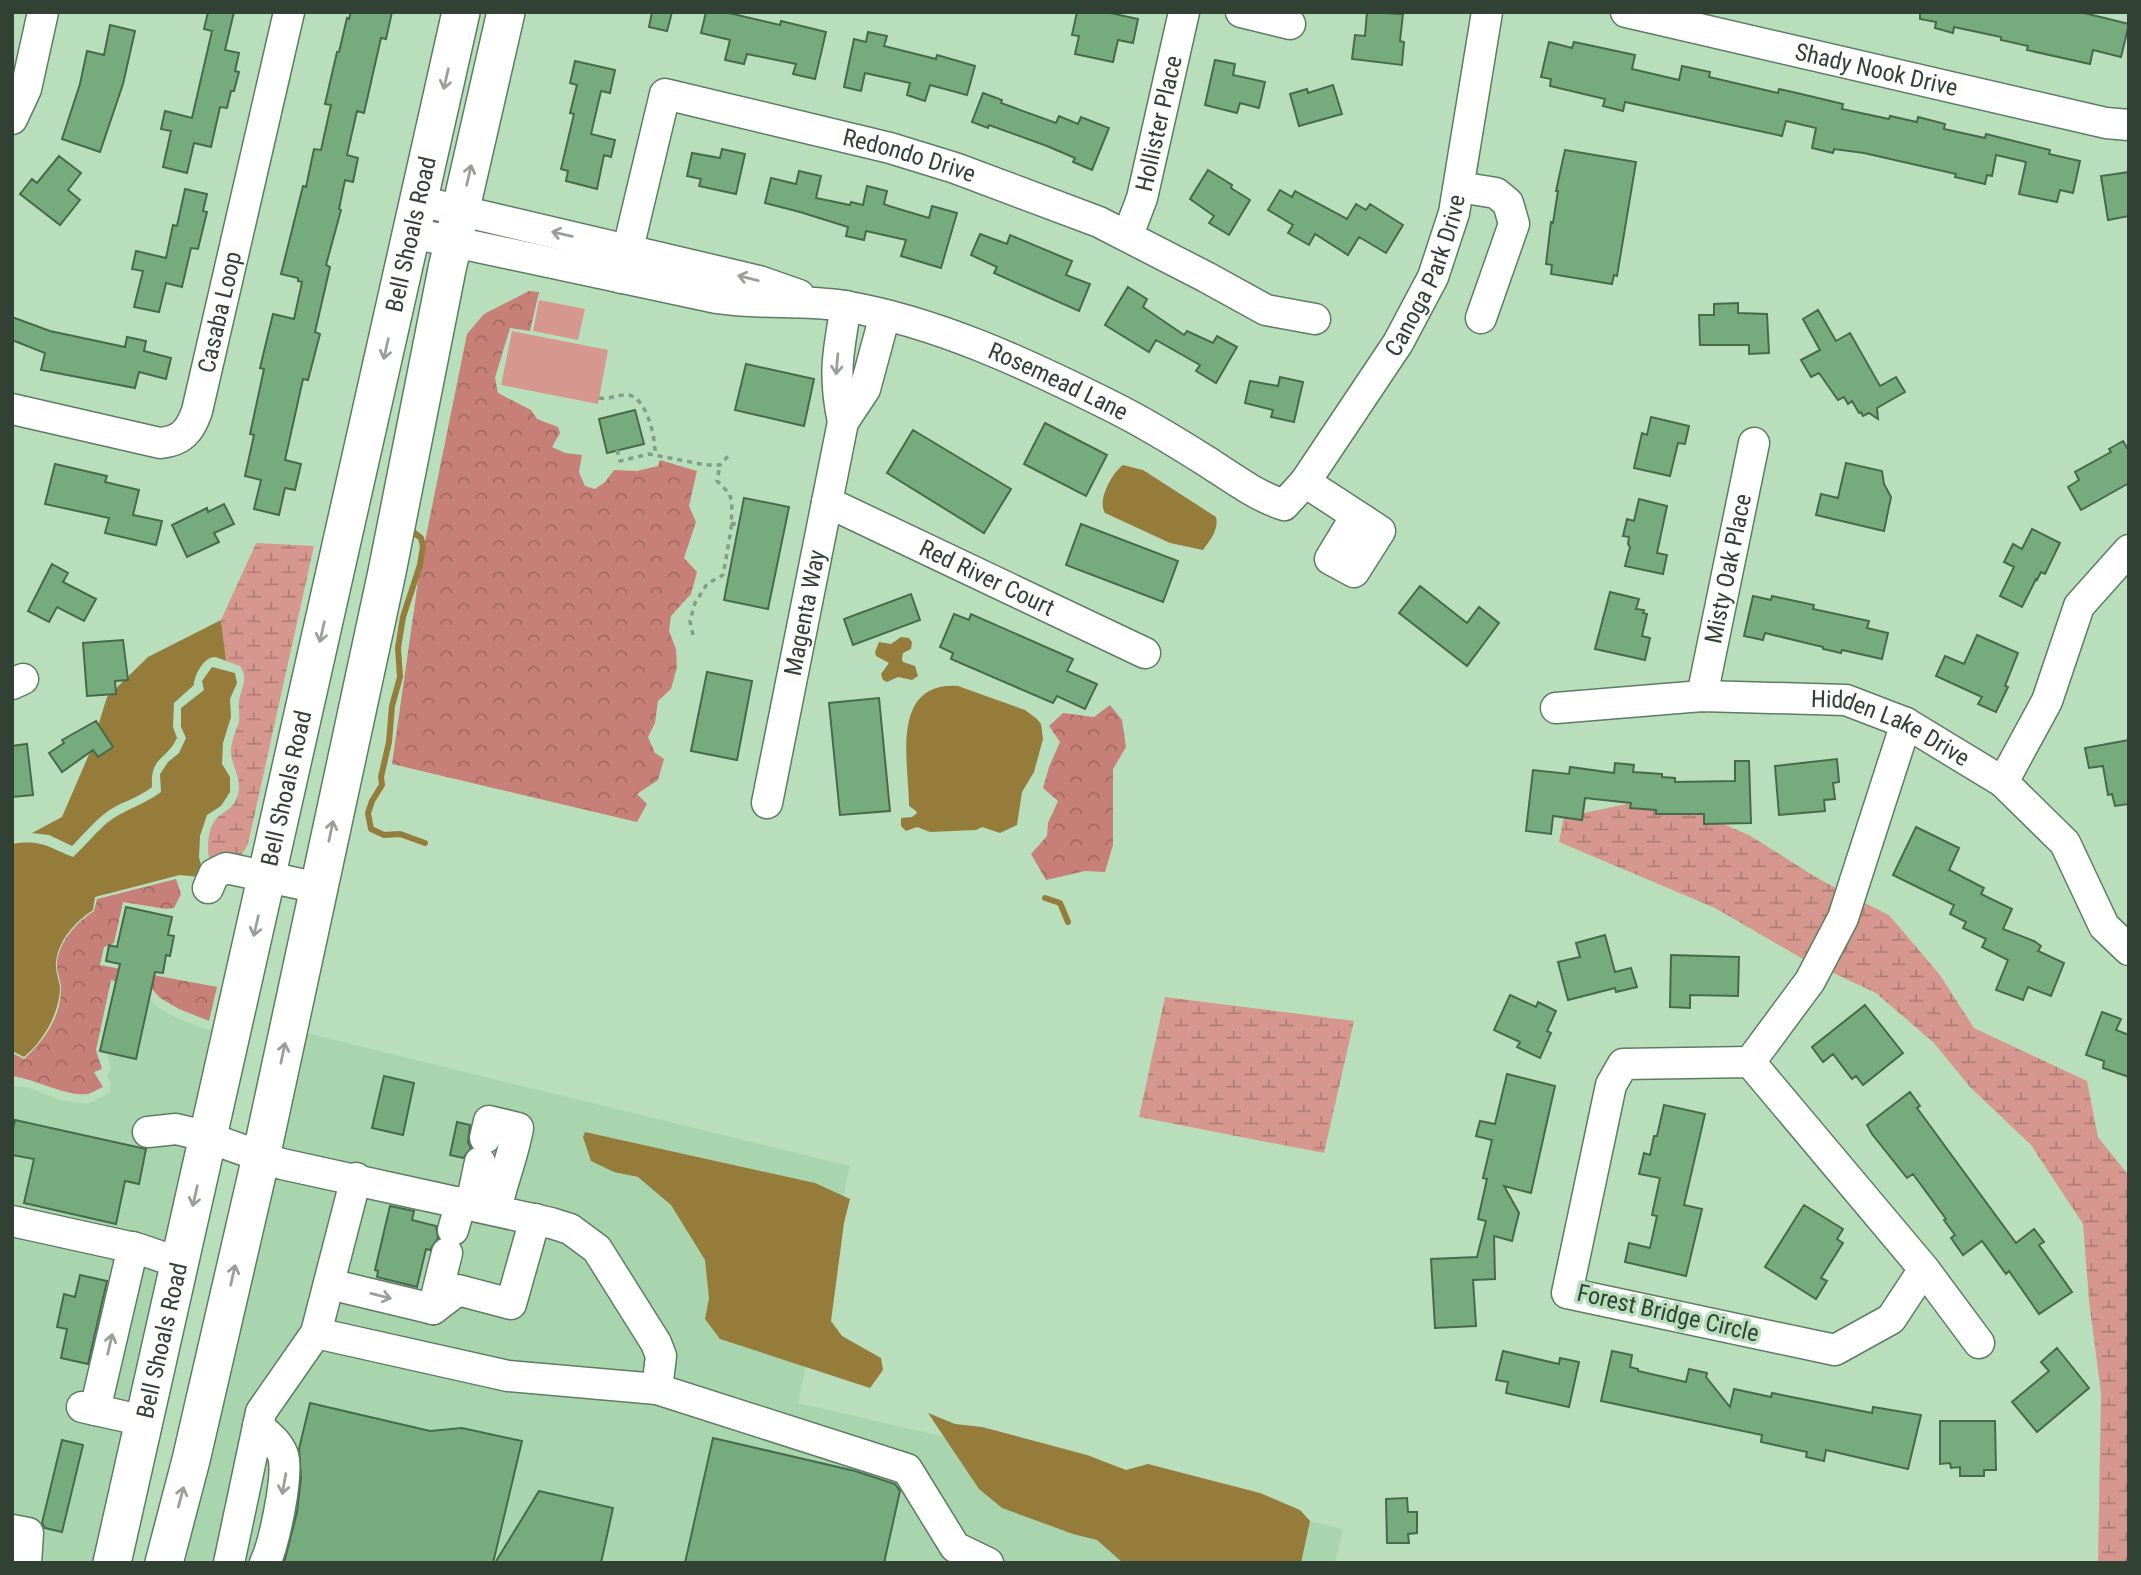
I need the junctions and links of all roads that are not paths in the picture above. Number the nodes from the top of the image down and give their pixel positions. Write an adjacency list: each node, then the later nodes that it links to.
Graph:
1 (43, 12): 10 (street)
2 (289, 12): 23 (street, Casaba Loop)
3 (461, 12): 13 (main road, Bell Shoals Road, one-way to 13)
4 (506, 12): 14 (main road, Bell Shoals Road, one-way to 4)
5 (1184, 12): 15 (street, Hollister Place)
6 (1241, 12): 9 (street)
7 (1487, 12): 12 (street, Canoga Park Drive)
8 (1637, 14): 11 (street, Shady Nook Drive)
9 (1290, 24)
10 (12, 120)
11 (2129, 125)
12 (1458, 187): 21 (street); 26 (street, Canoga Park Drive)
13 (415, 217): 14 (street, Rosemead Lane); 37 (main road, Bell Shoals Road, one-way to 37)
14 (457, 226): 16 (street, Rosemead Lane, one-way to 14); 17 (street, Rosemead Lane); 39 (main road, Bell Shoals Road, one-way to 14)
15 (1128, 235): 16 (street, Redondo Drive); 22 (street, Redondo Drive)
16 (628, 250): 17 (street, Redondo Drive); 18 (street, Rosemead Lane, one-way to 16)
17 (621, 278): 18 (street, Rosemead Lane)
18 (812, 301): 19 (street, Rosemead Lane)
19 (846, 306): 20 (street, Rosemead Lane); 24 (street, Magenta Way, one-way to 24)
20 (885, 315): 24 (street, Magenta Way); 28 (street, Rosemead Lane)
21 (1481, 318)
22 (1315, 319)
23 (12, 409)
24 (843, 422): 27 (street, Magenta Way)
25 (1754, 443): 32 (street, Misty Oak Place)
26 (1305, 482): 28 (street, Canoga Park Drive); 29 (street)
27 (827, 502): 31 (street, Red River Court); 36 (street, Magenta Way)
28 (1284, 505)
29 (1356, 516)
30 (2129, 550): 35 (street)
31 (1145, 653)
32 (1702, 696): 33 (street, Hidden Lake Drive); 34 (street, Hidden Lake Drive)
33 (1556, 708)
34 (1906, 723): 35 (street, Hidden Lake Drive); 41 (street)
35 (2003, 782): 40 (street, Hidden Lake Drive)
36 (767, 803)
37 (267, 877): 38 (street); 39 (street); 43 (main road, Bell Shoals Road, one-way to 43)
38 (208, 888)
39 (319, 888): 44 (main road, Bell Shoals Road, one-way to 39)
40 (2129, 950)
41 (1750, 1062): 51 (street); 51 (street, Forest Bridge Circle)
42 (148, 1132): 43 (street)
43 (208, 1138): 44 (street); 50 (main road, Bell Shoals Road, one-way to 50)
44 (261, 1157): 45 (street); 62 (main road, Bell Shoals Road, one-way to 44)
45 (356, 1178): 47 (street); 52 (street)
46 (535, 1219): 47 (street); 53 (street); 56 (street)
47 (466, 1220): 47 (street); 53 (street)
48 (12, 1221): 49 (street)
49 (133, 1247): 50 (street); 57 (street, one-way to 49)
50 (180, 1262): 57 (main road, Bell Shoals Road)
51 (1924, 1269): 55 (street)
52 (330, 1284): 53 (street, one-way to 53); 54 (street)
53 (433, 1309)
54 (316, 1333): 56 (street); 58 (street)
55 (1979, 1343)
56 (657, 1389): 65 (street)
57 (145, 1421): 61 (main road, Bell Shoals Road)
58 (258, 1426): 63 (street); 64 (street, one-way to 64)
59 (12, 1530): 60 (street)
60 (26, 1563)
61 (112, 1563)
62 (164, 1563)
63 (229, 1563)
64 (265, 1563)
65 (988, 1563)

